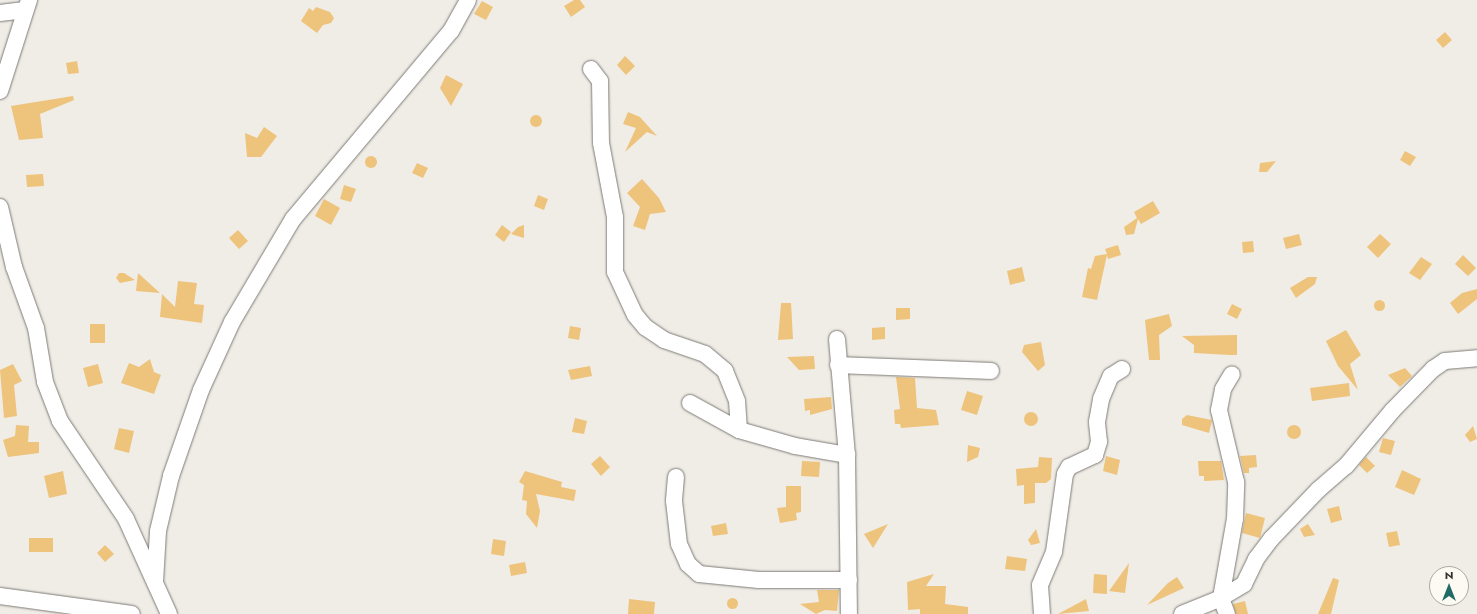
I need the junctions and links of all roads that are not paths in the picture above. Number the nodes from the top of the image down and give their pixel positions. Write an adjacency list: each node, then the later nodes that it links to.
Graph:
1 (468, 0): 19 (street)
2 (27, 5): 3 (street); 4 (street)
3 (2, 14): 4 (street)
4 (18, 30): 6 (street)
5 (591, 69): 15 (street)
6 (0, 91)
7 (0, 207): 19 (street)
8 (837, 338): 10 (street)
9 (1477, 358): 21 (street)
10 (838, 365): 12 (street); 16 (street)
11 (1122, 369): 25 (street)
12 (991, 371)
13 (1232, 374): 21 (street)
14 (690, 403): 15 (street)
15 (739, 430): 16 (street)
16 (847, 455): 18 (street)
17 (676, 477): 18 (street)
18 (850, 580): 24 (street)
19 (155, 582): 23 (street)
20 (0, 596): 22 (street)
21 (1221, 598): 26 (street); 27 (street)
22 (132, 614)
23 (169, 614)
24 (850, 614)
25 (1042, 614)
26 (1182, 614)
27 (1227, 614)

